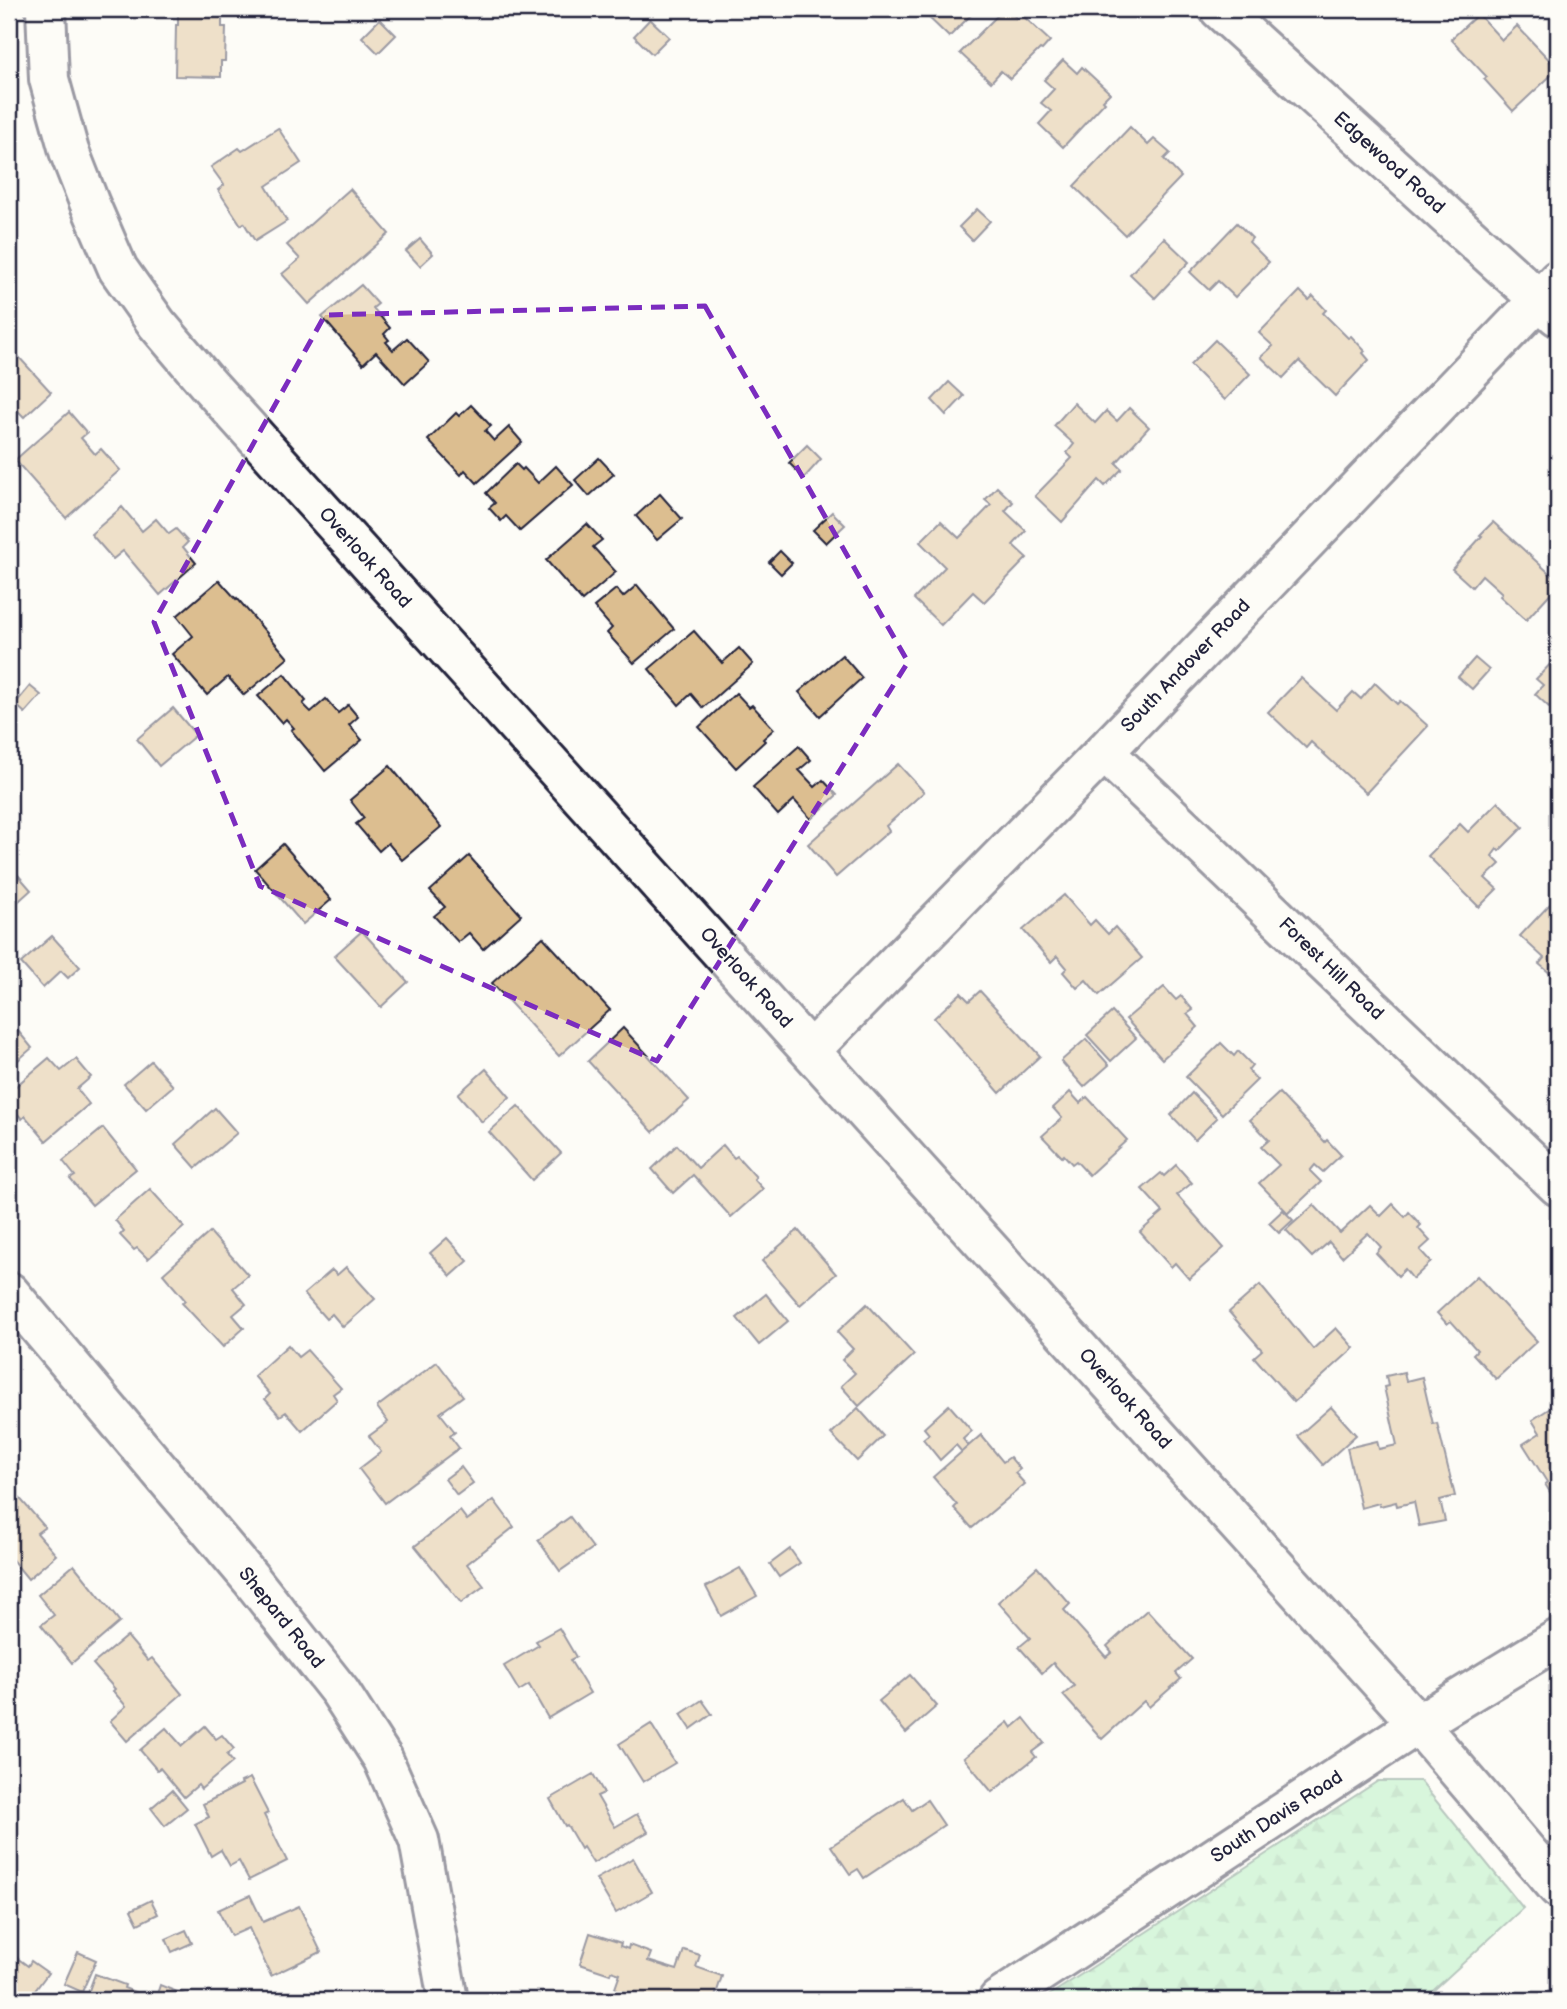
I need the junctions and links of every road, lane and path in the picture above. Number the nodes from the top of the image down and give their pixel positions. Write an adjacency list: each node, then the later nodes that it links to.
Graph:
1 (46, 9): 5 (street, Overlook Road)
2 (1219, 9): 3 (street, Edgewood Road)
3 (1552, 299): 4 (street, South Andover Road)
4 (1104, 752): 5 (street, South Andover Road); 6 (street, Forest Hill Road)
5 (811, 1050): 9 (street, Overlook Road)
6 (1558, 1186)
7 (9, 1292): 11 (street, Shepard Road)
8 (1558, 1639): 9 (street, South Davis Road)
9 (1418, 1724): 10 (street, Overlook Road); 12 (street, South Davis Road)
10 (1558, 1888)
11 (448, 2000)
12 (998, 2000)

